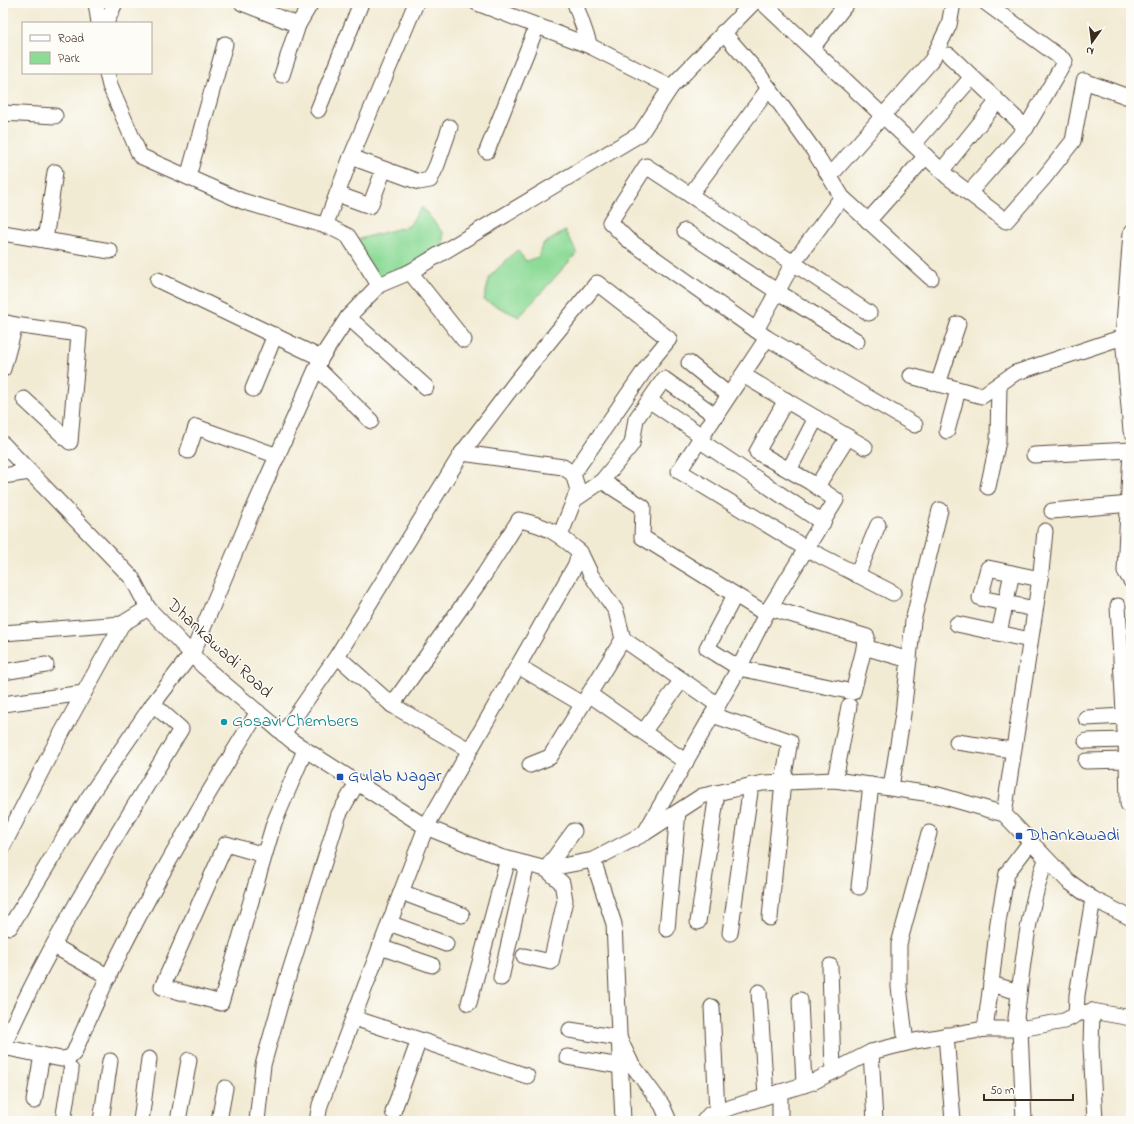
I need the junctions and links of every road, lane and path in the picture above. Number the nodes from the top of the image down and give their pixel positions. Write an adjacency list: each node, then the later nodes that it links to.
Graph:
1 (96, 3): 14 (street)
2 (114, 3): 15 (street)
3 (242, 3): 16 (street)
4 (311, 3): 16 (street)
5 (361, 3): 30 (street)
6 (416, 3): 39 (street)
7 (477, 3): 17 (street)
8 (575, 3): 20 (street)
9 (753, 3): 18 (street)
10 (763, 3): 21 (street)
11 (847, 3): 21 (street)
12 (953, 3): 33 (street)
13 (986, 3): 35 (street)
14 (99, 22)
15 (106, 22)
16 (298, 25): 24 (street)
17 (538, 26): 20 (street); 37 (street)
18 (723, 32): 26 (street); 27 (street)
19 (225, 44): 43 (street)
20 (590, 46): 26 (street)
21 (812, 48): 33 (street)
22 (950, 55): 25 (street)
23 (108, 74): 43 (street)
24 (282, 75)
25 (972, 77): 29 (street); 36 (street)
26 (671, 87): 57 (street)
27 (769, 88): 42 (street); 47 (street)
28 (1131, 98): 45 (street)
29 (997, 102): 35 (street); 40 (street)
30 (318, 110)
31 (3, 113): 32 (street)
32 (55, 116)
33 (884, 116): 36 (street); 42 (street)
34 (450, 127): 39 (street)
35 (1026, 128): 45 (street)
36 (914, 144): 38 (street)
37 (487, 151)
38 (926, 156): 40 (street); 49 (street)
39 (351, 157): 46 (street)
40 (942, 170): 45 (street)
41 (55, 172): 54 (street)
42 (830, 176): 48 (street)
43 (188, 177): 50 (street)
44 (381, 177): 46 (street)
45 (969, 193)
46 (337, 194): 50 (street)
47 (690, 195): 56 (street); 66 (street)
48 (842, 197): 49 (street); 56 (street)
49 (868, 221): 58 (street)
50 (325, 226): 60 (street)
51 (685, 231): 61 (street)
52 (3, 233): 54 (street)
53 (1131, 233): 68 (street)
54 (45, 240): 55 (street)
55 (110, 251)
56 (793, 263): 61 (street); 62 (street)
57 (410, 272): 60 (street); 69 (street)
58 (931, 278)
59 (158, 280): 67 (street)
60 (379, 285): 63 (street)
61 (778, 292): 66 (street); 70 (street)
62 (869, 313)
63 (348, 318): 71 (street); 78 (street)
64 (9, 324): 73 (street); 82 (street)
65 (958, 324): 76 (street)
66 (761, 334): 74 (street); 88 (street)
67 (275, 335): 71 (street); 79 (street)
68 (1123, 337): 77 (street); 90 (street)
69 (464, 340)
70 (857, 341)
71 (319, 363): 87 (street); 99 (street)
72 (689, 363): 81 (street)
73 (3, 369)
74 (743, 375): 81 (street); 83 (street)
75 (911, 376): 76 (street)
76 (938, 384): 80 (street)
77 (999, 384): 80 (street); 106 (street)
78 (426, 387)
79 (253, 389)
80 (958, 390): 89 (street)
81 (729, 396): 85 (street)
82 (24, 399)
83 (786, 400): 86 (street); 100 (street)
84 (650, 401): 85 (street); 92 (street); 104 (street)
85 (716, 416): 92 (street)
86 (816, 418): 91 (street); 100 (street)
87 (371, 421)
88 (915, 424)
89 (947, 431)
90 (1131, 431)
91 (848, 437): 94 (street); 105 (street)
92 (701, 438): 111 (street); 115 (street)
93 (3, 444): 101 (street, Dhankawadi Road)
94 (865, 447)
95 (1131, 450): 98 (street); 108 (street)
96 (188, 451): 99 (street)
97 (462, 453): 102 (street); 102 (street); 136 (street)
98 (1034, 455)
99 (278, 456): 135 (street)
100 (789, 470): 105 (street)
101 (30, 472): 103 (street); 125 (street, Dhankawadi Road)
102 (573, 474): 107 (street)
103 (3, 476)
104 (602, 481): 107 (street); 122 (street)
105 (817, 486): 111 (street)
106 (988, 487)
107 (574, 500): 114 (street)
108 (1130, 504): 110 (street); 120 (street)
109 (940, 510): 137 (street)
110 (1052, 511)
111 (822, 523): 115 (street)
112 (878, 525): 118 (street)
113 (1045, 531): 119 (street)
114 (560, 536): 116 (street); 147 (street)
115 (807, 549): 118 (street); 127 (street)
116 (580, 552): 132 (street); 139 (street)
117 (1012, 573): 119 (street); 123 (street); 123 (street)
118 (857, 575): 121 (street)
119 (1040, 578): 126 (street)
120 (1131, 581)
121 (893, 592)
122 (735, 595): 127 (street); 140 (street)
123 (1005, 603): 126 (street); 131 (street)
124 (1118, 606): 152 (street)
125 (148, 608): 128 (street); 135 (street, Dhankawadi Road)
126 (1035, 609): 133 (street)
127 (768, 611): 134 (street); 140 (street)
128 (122, 624): 130 (street); 143 (street)
129 (957, 624): 131 (street)
130 (3, 633)
131 (999, 633): 133 (street)
132 (623, 639): 142 (street); 144 (street)
133 (1030, 640): 159 (street)
134 (864, 647): 137 (street); 140 (street)
135 (192, 652): 146 (street); 150 (street, Dhankawadi Road)
136 (337, 656): 147 (street); 154 (street)
137 (909, 660): 169 (street)
138 (46, 665): 141 (street)
139 (518, 666): 144 (street); 158 (street)
140 (739, 668): 149 (street)
141 (3, 672)
142 (682, 680): 149 (street); 153 (street)
143 (84, 693): 145 (street); 179 (street)
144 (585, 699): 153 (street); 163 (street)
145 (3, 704)
146 (153, 704): 194 (street); 198 (street)
147 (392, 705): 158 (street)
148 (849, 706): 164 (street)
149 (715, 710): 162 (street); 165 (street)
150 (258, 712): 154 (street, Dhankawadi Road); 203 (street)
151 (1086, 718): 152 (street)
152 (1127, 729): 155 (street); 160 (street)
153 (643, 732): 162 (street)
154 (283, 734): 157 (street, Dhankawadi Road)
155 (1086, 741)
156 (957, 742): 159 (street)
157 (305, 750): 166 (street, Dhankawadi Road); 180 (street)
158 (469, 750): 174 (street)
159 (1012, 750): 173 (street)
160 (1127, 760): 161 (street); 171 (street)
161 (1086, 761)
162 (686, 762): 177 (street)
163 (530, 765)
164 (835, 780): 165 (street); 168 (street)
165 (783, 782): 167 (street); 190 (street)
166 (357, 783): 174 (street, Dhankawadi Road); 244 (street)
167 (751, 785): 170 (street); 196 (street)
168 (872, 785): 169 (street); 186 (street)
169 (891, 787): 173 (street)
170 (717, 793): 172 (street); 192 (street)
171 (1128, 804)
172 (678, 812): 177 (street); 195 (street)
173 (1004, 814): 178 (street)
174 (426, 827): 181 (street, Dhankawadi Road); 187 (street)
175 (574, 831): 185 (street)
176 (929, 833): 221 (street)
177 (645, 834): 182 (street)
178 (1030, 843): 183 (street); 205 (street)
179 (3, 846)
180 (264, 856): 180 (street)
181 (508, 859): 184 (street, Dhankawadi Road); 209 (street)
182 (593, 860): 185 (street); 219 (street)
183 (1046, 860): 188 (street); 207 (street)
184 (527, 864): 185 (street, Dhankawadi Road); 204 (street)
185 (546, 869): 200 (street)
186 (859, 887)
187 (401, 892): 189 (street); 193 (street)
188 (1093, 899): 191 (street); 212 (street)
189 (462, 915)
190 (770, 918)
191 (1131, 918)
192 (698, 922)
193 (390, 923): 197 (street); 199 (street)
194 (10, 927)
195 (666, 929)
196 (730, 933)
197 (446, 944)
198 (54, 946): 203 (street); 222 (street)
199 (380, 947): 201 (street); 213 (street)
200 (524, 956)
201 (432, 965)
202 (830, 966): 231 (street)
203 (109, 977): 224 (street)
204 (501, 978)
205 (991, 984): 207 (street); 215 (street)
206 (759, 992): 235 (street)
207 (1019, 992): 216 (street)
208 (800, 1000): 233 (street)
209 (469, 1003)
210 (712, 1007): 238 (street)
211 (1092, 1011): 212 (street); 214 (street); 253 (street)
212 (1076, 1015): 216 (street)
213 (354, 1018): 220 (street); 245 (street)
214 (1131, 1018)
215 (985, 1028): 216 (street); 218 (street)
216 (1020, 1029): 252 (street)
217 (570, 1030): 219 (street)
218 (946, 1035): 221 (street); 251 (street)
219 (619, 1038): 229 (street); 247 (street)
220 (419, 1040): 232 (street); 237 (street)
221 (906, 1043): 223 (street)
222 (3, 1047): 224 (street)
223 (871, 1052): 231 (street); 250 (street)
224 (42, 1055): 236 (street)
225 (567, 1057): 229 (street)
226 (149, 1059): 241 (street)
227 (189, 1060): 242 (street)
228 (110, 1061): 240 (street)
229 (620, 1066): 246 (street)
230 (72, 1070): 239 (street)
231 (833, 1072): 233 (street)
232 (527, 1076)
233 (804, 1085): 235 (street)
234 (225, 1088): 243 (street)
235 (773, 1094): 238 (street); 249 (street)
236 (34, 1101)
237 (394, 1112)
238 (717, 1112): 248 (street)
239 (63, 1121)
240 (101, 1121)
241 (140, 1121)
242 (178, 1121)
243 (219, 1121)
244 (257, 1121)
245 (317, 1121)
246 (623, 1121)
247 (668, 1121)
248 (704, 1121)
249 (780, 1121)
250 (875, 1121)
251 (953, 1121)
252 (1024, 1121)
253 (1094, 1121)

